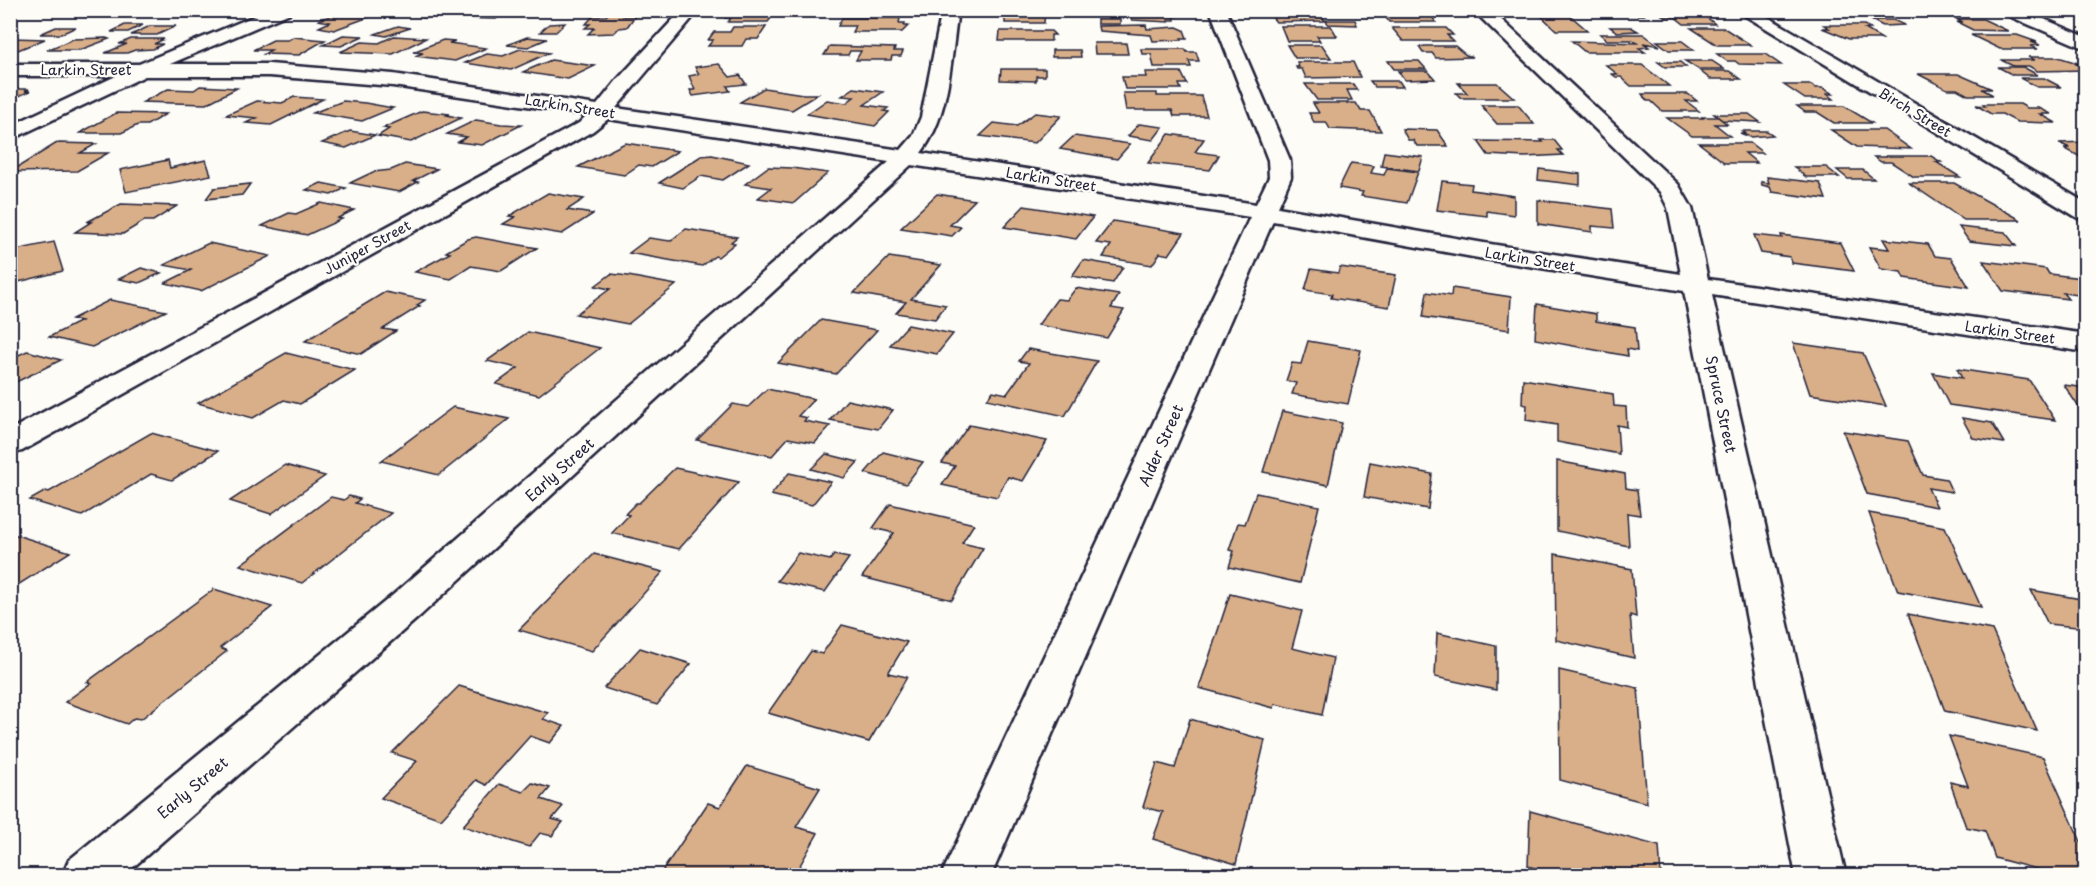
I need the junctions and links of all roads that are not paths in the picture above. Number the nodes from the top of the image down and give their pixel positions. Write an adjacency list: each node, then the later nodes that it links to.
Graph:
1 (284, 10): 10 (street)
2 (691, 10): 11 (street, Juniper Street)
3 (950, 10): 13 (street, Early Street)
4 (1218, 10): 14 (street, Alder Street)
5 (1481, 10): 16 (street, Spruce Street)
6 (1744, 10): 15 (street, Birch Street)
7 (2008, 10): 8 (street)
8 (2085, 44)
9 (10, 69): 10 (street, Larkin Street)
10 (144, 69): 11 (street, Larkin Street); 12 (street)
11 (603, 111): 13 (street, Larkin Street); 18 (street, Juniper Street)
12 (10, 134)
13 (907, 157): 14 (street, Larkin Street); 19 (street, Early Street)
14 (1265, 212): 16 (street, Larkin Street); 20 (street, Alder Street)
15 (2085, 213)
16 (1697, 285): 17 (street, Larkin Street); 21 (street, Spruce Street)
17 (2085, 343)
18 (10, 444)
19 (87, 876)
20 (966, 876)
21 (1821, 876)

